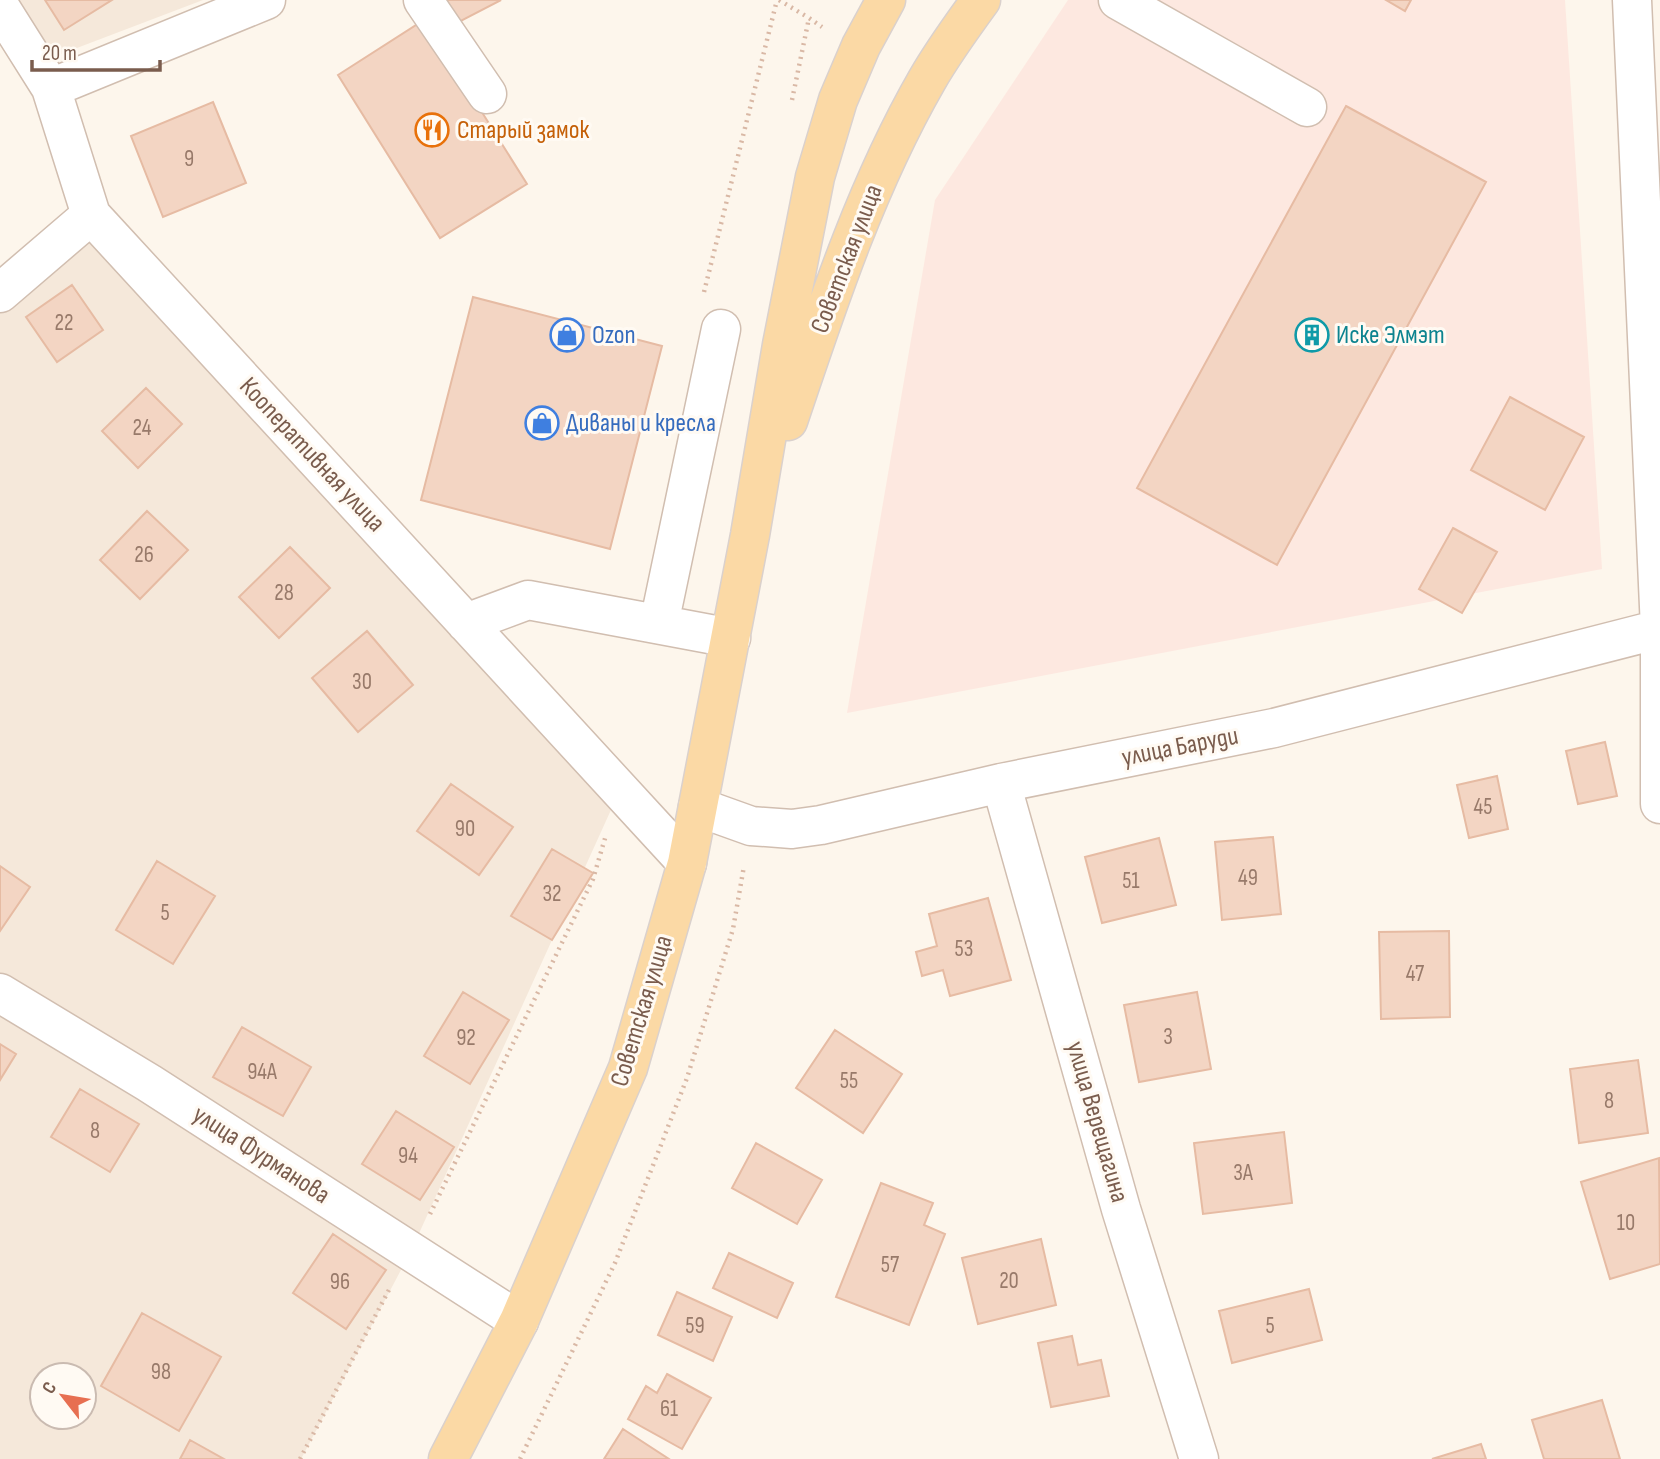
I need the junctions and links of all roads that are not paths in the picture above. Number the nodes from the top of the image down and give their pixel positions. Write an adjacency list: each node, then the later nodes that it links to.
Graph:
1 (267, 0): 8 (street)
2 (423, 0): 9 (street)
3 (886, 0): 14 (main road, Советская улица)
4 (981, 0): 14 (main road, Советская улица)
5 (1118, 0): 10 (street)
6 (1632, 0): 17 (street)
7 (0, 8): 8 (street, Кооперативная улица)
8 (51, 88): 11 (street, Кооперативная улица)
9 (487, 94)
10 (1307, 107)
11 (92, 215): 12 (street); 15 (street, Кооперативная улица)
12 (0, 293)
13 (721, 329): 16 (street)
14 (750, 536): 18 (main road, Советская улица)
15 (466, 623): 16 (street); 22 (street, Кооперативная улица)
16 (659, 624): 18 (street)
17 (1660, 629): 19 (street, улица Баруди); 20 (street)
18 (731, 638): 21 (main road, Советская улица)
19 (1001, 783): 21 (street, улица Баруди); 26 (street, улица Верещагина)
20 (1660, 804)
21 (698, 807): 22 (main road, Советская улица)
22 (687, 863): 24 (main road, Советская улица)
23 (0, 993): 24 (street, улица Фурманова)
24 (519, 1321): 25 (main road, Советская улица)
25 (448, 1459)
26 (1199, 1459)

